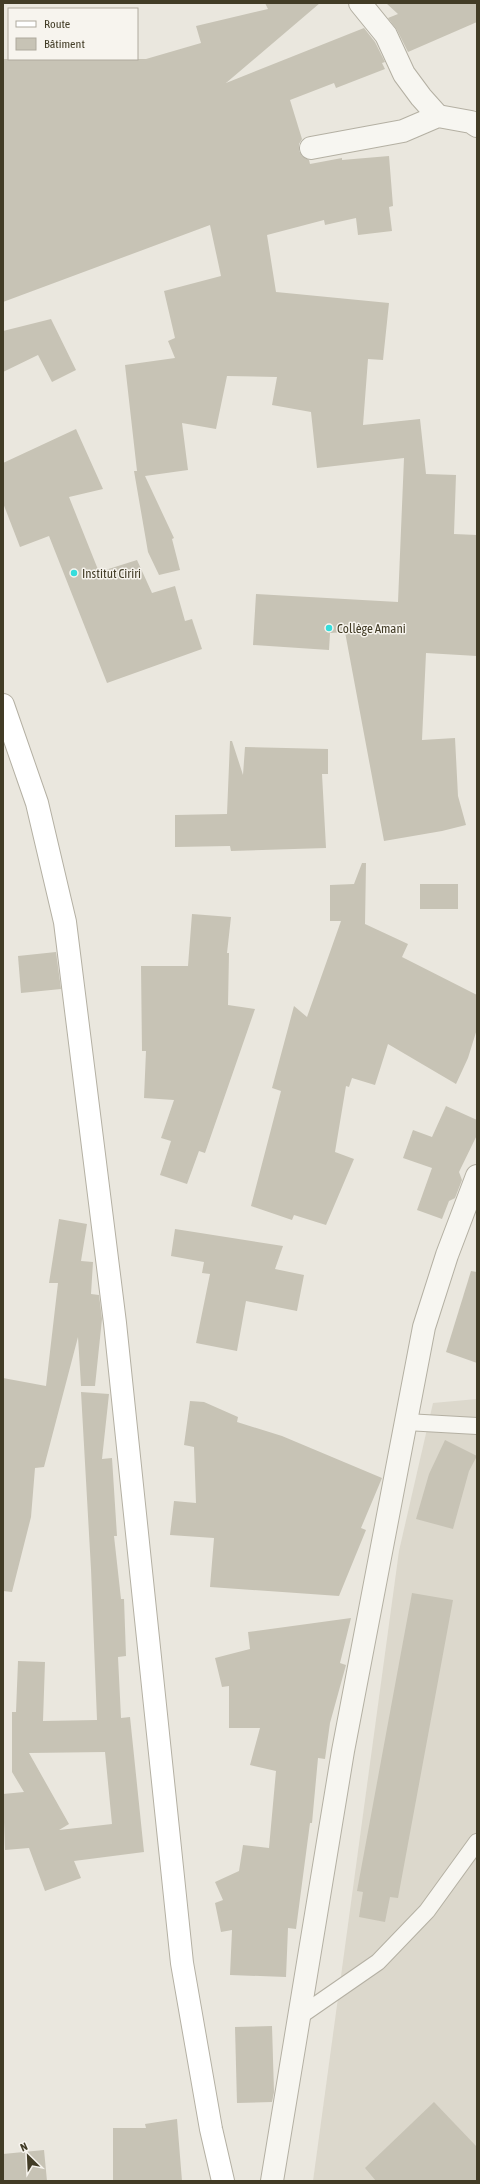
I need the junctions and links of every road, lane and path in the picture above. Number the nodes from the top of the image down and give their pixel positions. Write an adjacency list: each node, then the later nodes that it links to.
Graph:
1 (360, 3): 2 (street)
2 (438, 116): 3 (street); 4 (street)
3 (477, 126)
4 (311, 148)
5 (3, 705): 11 (street)
6 (477, 1176): 7 (street)
7 (406, 1422): 8 (lane); 10 (street)
8 (477, 1426)
9 (477, 1842): 10 (lane)
10 (300, 2016): 12 (street)
11 (224, 2181)
12 (272, 2181)

